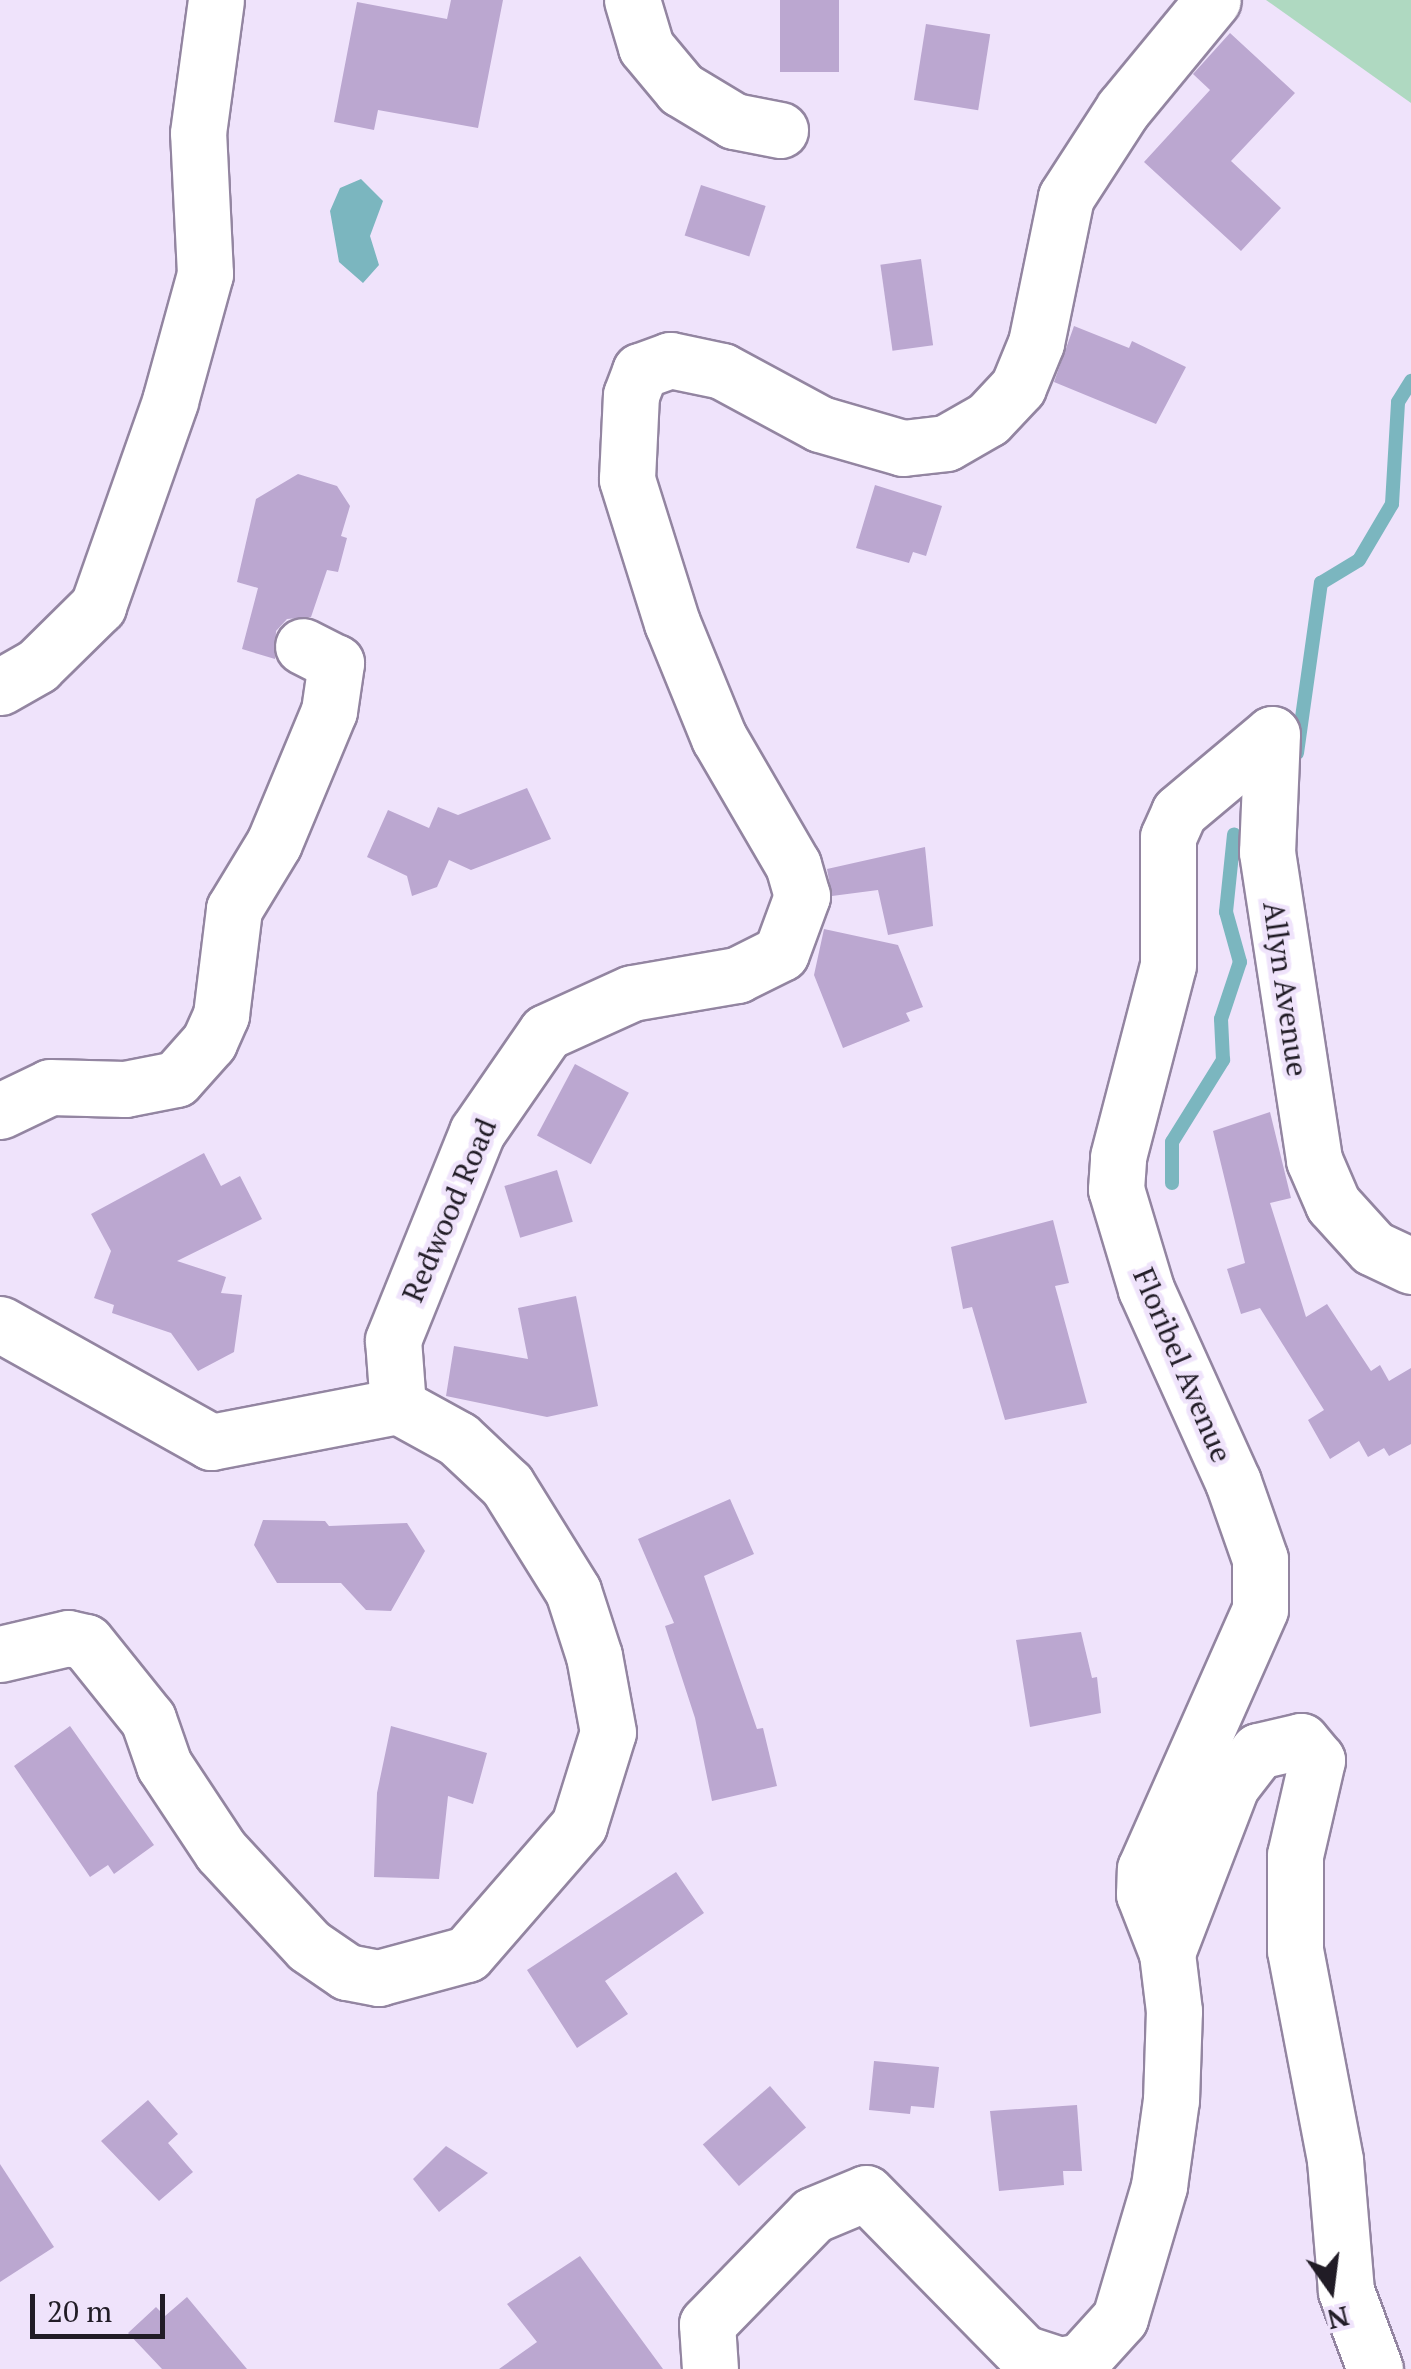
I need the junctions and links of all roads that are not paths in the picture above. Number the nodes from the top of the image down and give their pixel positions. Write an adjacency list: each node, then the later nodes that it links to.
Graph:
1 (216, 0): 6 (street)
2 (632, 0): 4 (street)
3 (1212, 0): 11 (street, Redwood Road)
4 (780, 130)
5 (303, 646): 8 (street)
6 (0, 686)
7 (1222, 776): 9 (street, Allyn Avenue); 13 (street, Floribel Avenue)
8 (0, 1111)
9 (1411, 1266)
10 (0, 1324): 11 (street)
11 (398, 1406): 12 (street)
12 (0, 1654)
13 (1167, 1953): 14 (street, Floribel Avenue); 15 (street, Floribel Avenue)
14 (710, 2369)
15 (1375, 2369)

